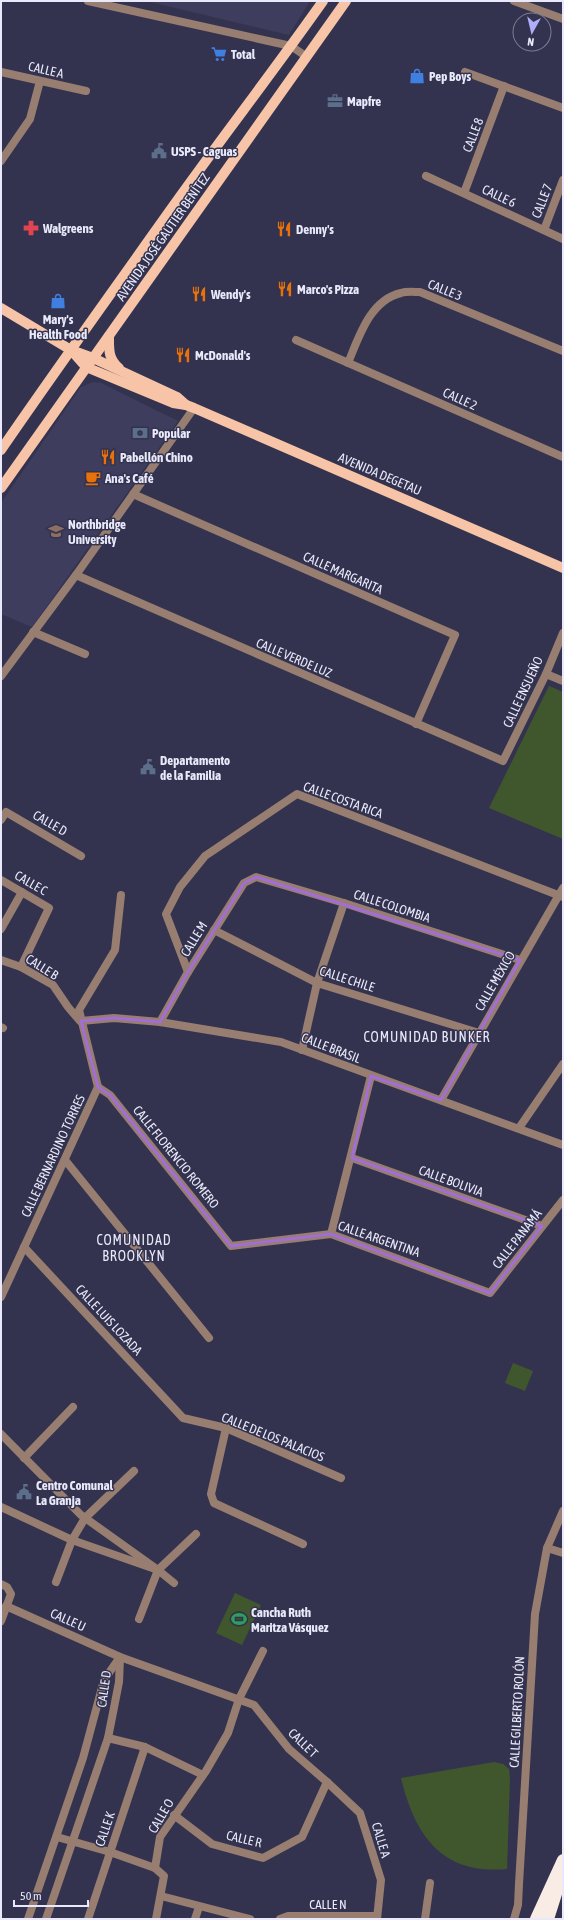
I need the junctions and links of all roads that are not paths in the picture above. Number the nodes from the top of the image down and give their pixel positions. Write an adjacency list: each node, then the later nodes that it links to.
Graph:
1 (88, 1): 6 (street)
2 (324, 1): 6 (main road, AVENIDA JOSÉ GAUTIER BENÍTEZ)
3 (346, 1): 7 (main road, AVENIDA JOSÉ GAUTIER BENÍTEZ)
4 (514, 1): 5 (street)
5 (563, 19)
6 (292, 46): 7 (street); 23 (main road, AVENIDA JOSÉ GAUTIER BENÍTEZ)
7 (307, 57): 21 (main road, AVENIDA JOSÉ GAUTIER BENÍTEZ)
8 (1, 72): 10 (street, CALLE A)
9 (464, 72): 11 (street)
10 (40, 81): 12 (street, CALLE A); 14 (street)
11 (504, 86): 13 (street); 17 (street, CALLE 8)
12 (86, 91)
13 (563, 108)
14 (1, 161)
15 (426, 176): 17 (street, CALLE 6)
16 (563, 180): 18 (street, CALLE 7)
17 (464, 193): 18 (street, CALLE 6)
18 (544, 230): 19 (street, CALLE 6)
19 (563, 239)
20 (1, 308): 23 (main road, AVENIDA DEGETAU)
21 (109, 336): 25 (main road, AVENIDA JOSÉ GAUTIER BENÍTEZ); 28 (main road)
22 (296, 340): 26 (street, CALLE 2)
23 (71, 350): 25 (main road, AVENIDA DEGETAU); 27 (main road, AVENIDA DEGETAU); 30 (main road, AVENIDA JOSÉ GAUTIER BENÍTEZ)
24 (563, 351): 26 (street, CALLE 3)
25 (93, 358): 27 (main road, AVENIDA JOSÉ GAUTIER BENÍTEZ); 28 (main road, AVENIDA DEGETAU)
26 (348, 363): 31 (street, CALLE 2)
27 (86, 367): 29 (main road, AVENIDA DEGETAU); 32 (main road, AVENIDA JOSÉ GAUTIER BENÍTEZ)
28 (138, 379): 29 (main road, AVENIDA DEGETAU)
29 (190, 406): 33 (street); 34 (main road, AVENIDA DEGETAU)
30 (1, 450)
31 (563, 457)
32 (1, 488)
33 (133, 494): 35 (street); 42 (street, CALLE MARGARITA)
34 (563, 568)
35 (76, 575): 36 (street); 42 (street, CALLE VERDE LUZ)
36 (33, 632): 38 (street); 40 (street)
37 (563, 633): 39 (street, CALLE ENSUEÑO)
38 (86, 654)
39 (546, 674): 41 (street); 43 (street, CALLE ENSUEÑO)
40 (1, 676)
41 (563, 681)
42 (416, 724): 43 (street, CALLE VERDE LUZ)
43 (503, 761)
44 (1, 820): 45 (street, CALLE D)
45 (81, 856)
46 (256, 877): 52 (street, CALLE COLOMBIA); 54 (street, CALLE M)
47 (1, 880): 49 (street, CALLE C)
48 (563, 888): 51 (street, CALLE MÉXICO)
49 (22, 892): 53 (street); 57 (street, CALLE C)
50 (121, 895): 60 (street)
51 (561, 896): 56 (street, CALLE MÉXICO); 58 (street, CALLE COSTA RICA)
52 (344, 903): 56 (street, CALLE COLOMBIA); 59 (street)
53 (1, 929)
54 (214, 930): 58 (street, CALLE M); 59 (street, CALLE CHILE)
55 (1, 960): 57 (street, CALLE B)
56 (520, 960): 62 (street, CALLE MÉXICO)
57 (21, 967): 60 (street, CALLE B)
58 (188, 972): 61 (street, CALLE M)
59 (317, 983): 62 (street, CALLE CHILE); 63 (street)
60 (81, 1021): 61 (street, CALLE BRASIL); 66 (street, CALLE BERNARDINO TORRES)
61 (160, 1022): 63 (street, CALLE BRASIL)
62 (479, 1033): 67 (street, CALLE MÉXICO)
63 (302, 1050): 65 (street, CALLE BRASIL)
64 (563, 1064): 68 (street)
65 (371, 1076): 67 (street, CALLE BRASIL); 70 (street)
66 (98, 1087): 71 (street, CALLE BERNARDINO TORRES); 76 (street, CALLE FLORENCIO ROMERO)
67 (441, 1100): 68 (street, CALLE BRASIL)
68 (520, 1128): 69 (street, CALLE BRASIL)
69 (563, 1145)
70 (352, 1158): 73 (street, CALLE BOLIVIA); 74 (street)
71 (64, 1160): 75 (street, CALLE BERNARDINO TORRES); 79 (street)
72 (563, 1200): 73 (street, CALLE PANAMÁ)
73 (542, 1226): 77 (street, CALLE PANAMÁ)
74 (331, 1234): 76 (street, CALLE ARGENTINA); 77 (street, CALLE ARGENTINA)
75 (24, 1246): 78 (street, CALLE BERNARDINO TORRES); 81 (street, CALLE LUIS LOZADA)
76 (232, 1246)
77 (490, 1293)
78 (1, 1297)
79 (209, 1338)
80 (73, 1407): 84 (street)
81 (176, 1410): 82 (street, CALLE DE LOS PALACIOS)
82 (226, 1428): 86 (street, CALLE DE LOS PALACIOS); 92 (street)
83 (1, 1434): 84 (street)
84 (24, 1458): 89 (street)
85 (134, 1471): 89 (street)
86 (341, 1478)
87 (1, 1507): 91 (street)
88 (563, 1511): 93 (street, CALLE GILBERTO ROLÓN)
89 (86, 1518): 91 (street); 95 (street)
90 (196, 1534): 95 (street)
91 (72, 1540): 95 (street); 96 (street)
92 (303, 1544)
93 (547, 1548): 94 (street); 128 (street, CALLE GILBERTO ROLÓN)
94 (563, 1553)
95 (158, 1570): 97 (street); 100 (street)
96 (56, 1582)
97 (174, 1583)
98 (1, 1584): 99 (street)
99 (6, 1606): 101 (street); 103 (street, CALLE U)
100 (139, 1619)
101 (1, 1621)
102 (263, 1651): 104 (street, CALLE O)
103 (120, 1657): 104 (street, CALLE U); 105 (street, CALLE D); 110 (street, CALLE D)
104 (239, 1699): 107 (street, CALLE O); 108 (street, CALLE T)
105 (108, 1738): 106 (street); 111 (street, CALLE D)
106 (145, 1747): 107 (street); 112 (street, CALLE K)
107 (203, 1775): 109 (street, CALLE O)
108 (327, 1782): 109 (street, CALLE R); 119 (street, CALLE A)
109 (174, 1814): 114 (street, CALLE O)
110 (57, 1837): 111 (street); 120 (street, CALLE D)
111 (72, 1841): 112 (street); 121 (street, CALLE D)
112 (110, 1852): 114 (street); 122 (street, CALLE K)
113 (563, 1860): 129 (highway)
114 (155, 1868): 117 (street)
115 (563, 1873): 130 (highway)
116 (430, 1883): 127 (street)
117 (161, 1896): 118 (street); 123 (street)
118 (199, 1907): 124 (street); 125 (street)
119 (377, 1918): 126 (street, CALLE N)
120 (28, 1919)
121 (46, 1919)
122 (88, 1919)
123 (156, 1919)
124 (195, 1919)
125 (250, 1919)
126 (280, 1919)
127 (425, 1919)
128 (514, 1919)
129 (536, 1919)
130 (548, 1919)

